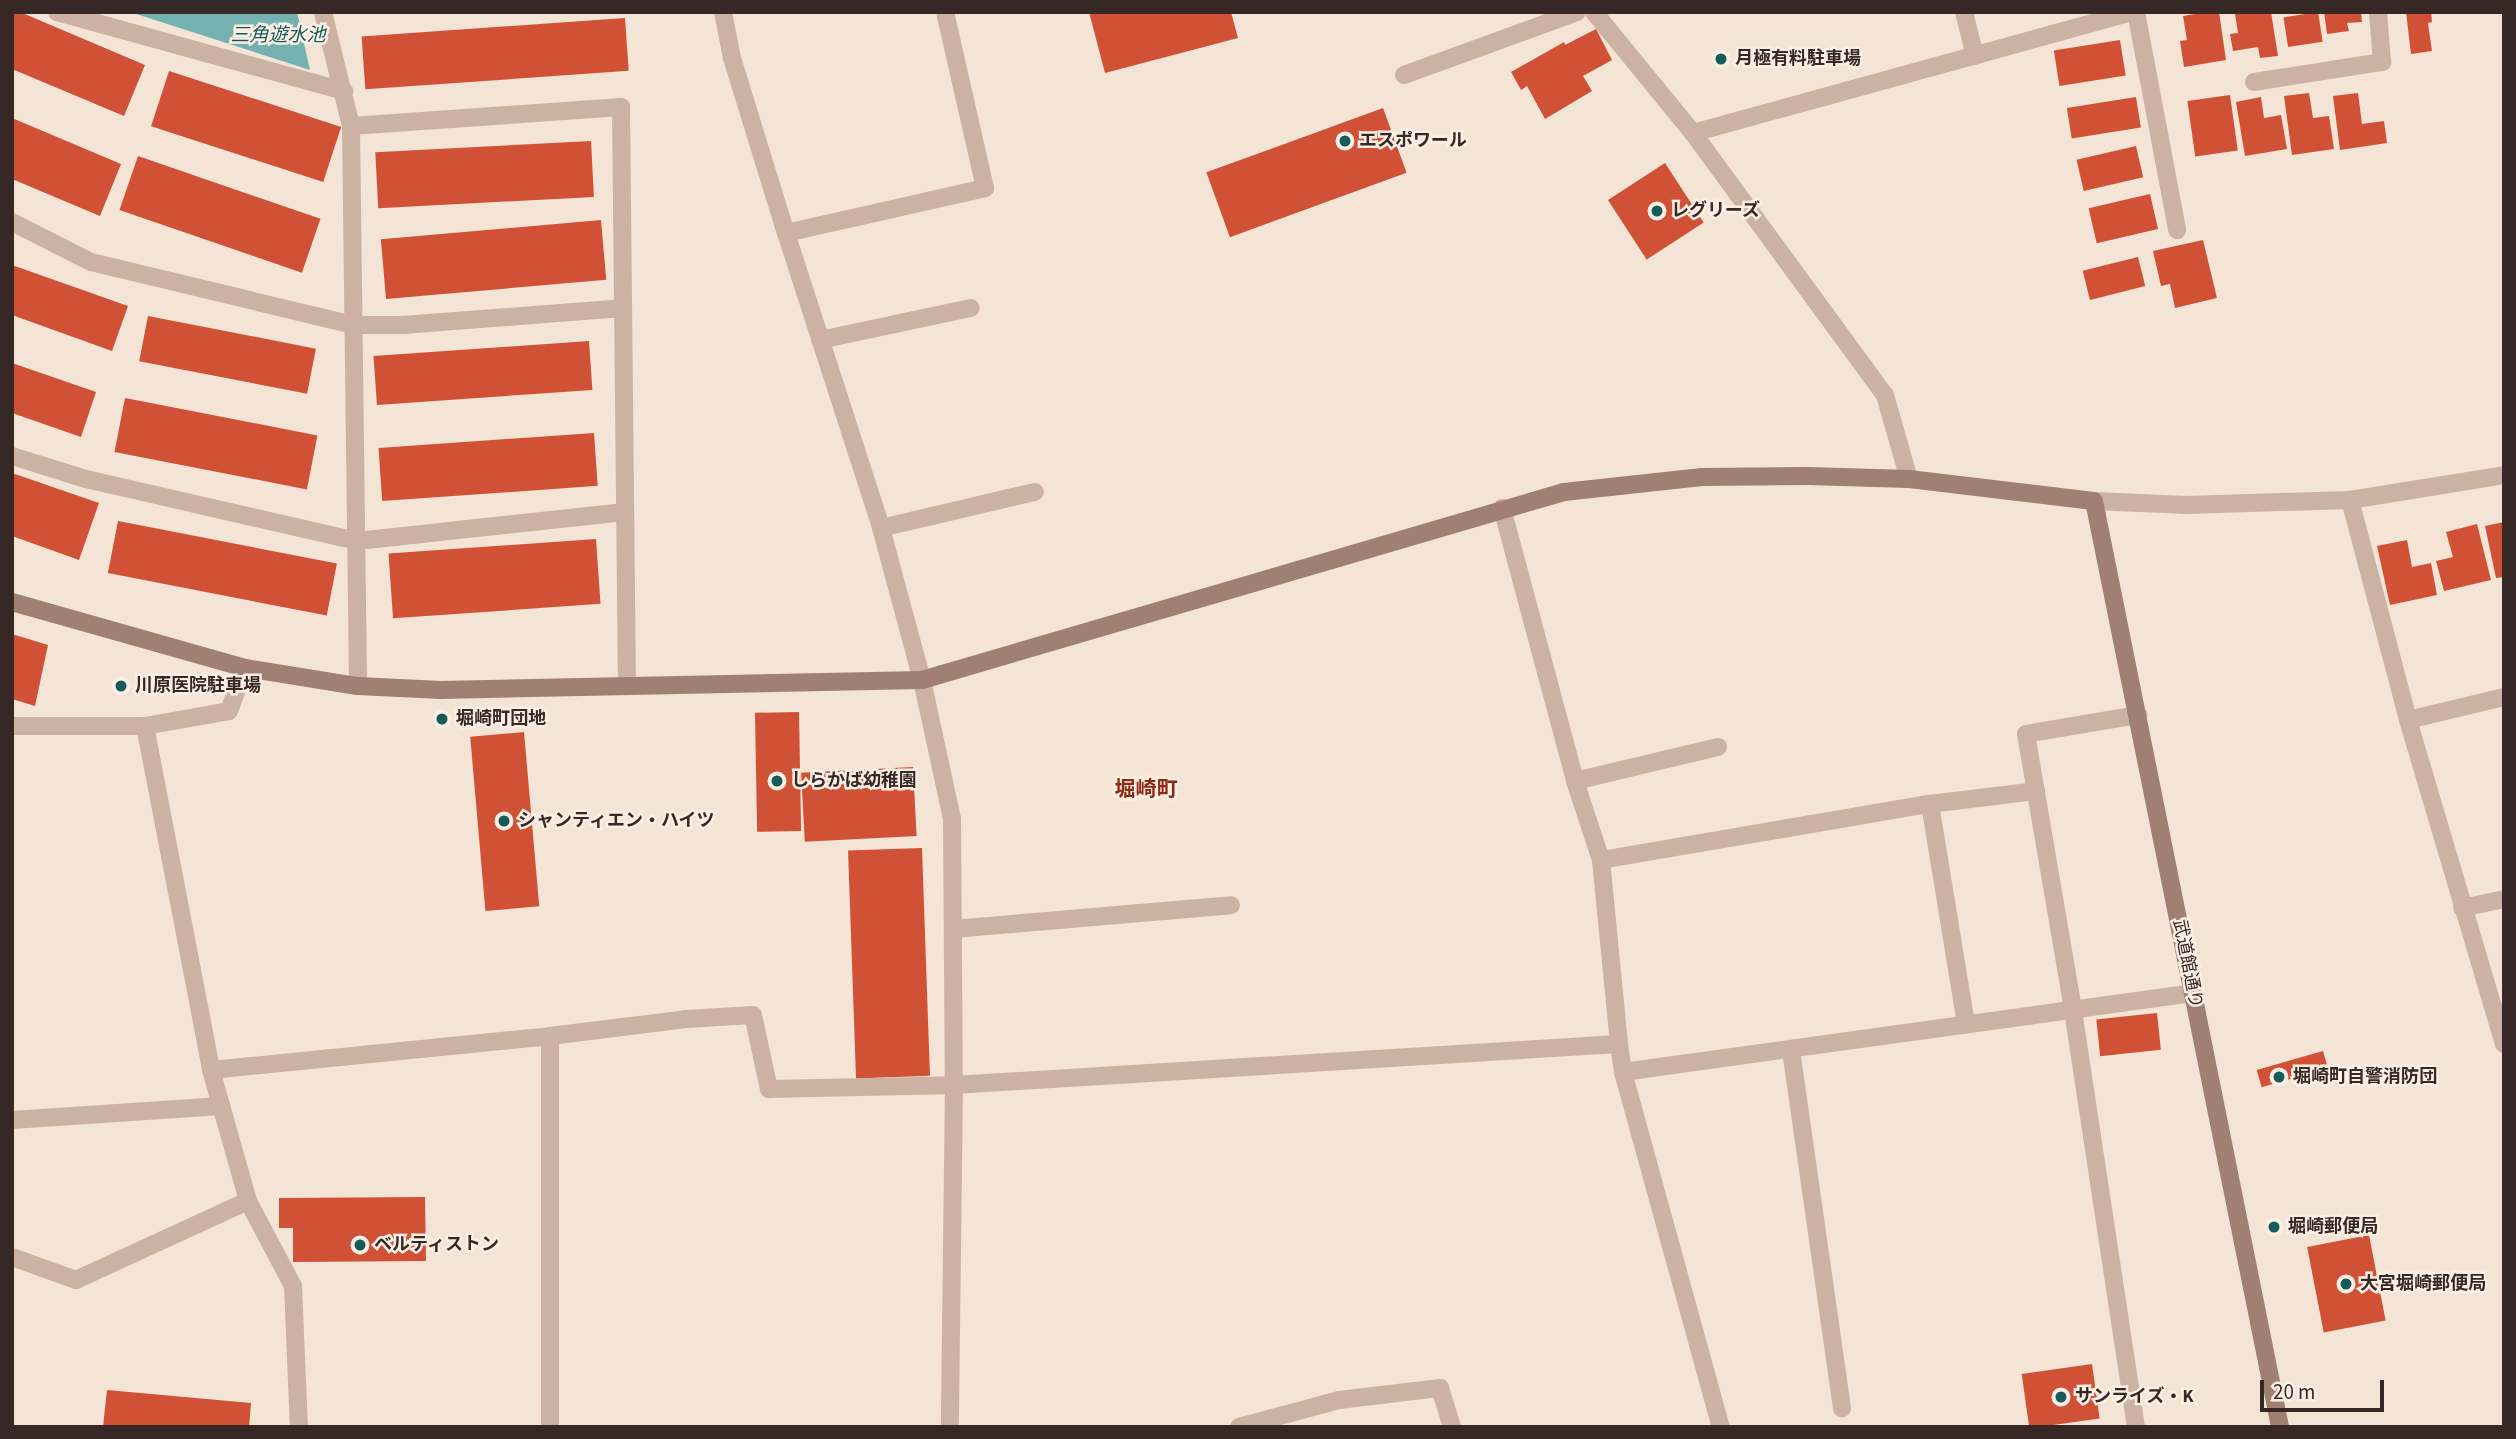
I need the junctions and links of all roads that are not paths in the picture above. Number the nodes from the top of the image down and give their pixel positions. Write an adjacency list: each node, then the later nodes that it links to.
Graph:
1 (57, 12): 13 (street)
2 (323, 12): 13 (street)
3 (723, 12): 18 (street)
4 (945, 12): 18 (street)
5 (1577, 12): 11 (street)
6 (1594, 12): 15 (street)
7 (1964, 12): 10 (street)
8 (2133, 12): 10 (street); 17 (street)
9 (2378, 12): 12 (street)
10 (1975, 55): 15 (street)
11 (1405, 75)
12 (2254, 82)
13 (344, 91): 14 (street)
14 (352, 126): 19 (street); 21 (street)
15 (1693, 133): 25 (street)
16 (12, 222): 21 (street)
17 (2177, 230)
18 (786, 233): 22 (street)
19 (622, 308): 21 (street); 30 (street)
20 (971, 308): 22 (street)
21 (354, 325): 32 (street)
22 (820, 340): 31 (street)
23 (12, 456): 32 (street)
24 (2504, 475): 27 (street)
25 (1909, 479): 28 (street); 29 (street)
26 (1035, 492): 31 (street)
27 (2350, 500): 28 (street); 40 (street)
28 (2094, 501): 39 (street, 武道館通り)
29 (1502, 508): 35 (street); 44 (street)
30 (624, 512): 32 (street); 36 (street)
31 (881, 528): 35 (street)
32 (356, 541): 37 (street)
33 (12, 602): 34 (street)
34 (245, 668): 37 (street); 42 (street)
35 (922, 680): 36 (street); 51 (street)
36 (627, 685): 37 (street)
37 (358, 686)
38 (2504, 697): 40 (street)
39 (2138, 715): 45 (street); 52 (street, 武道館通り)
40 (2408, 720): 50 (street)
41 (12, 726): 42 (street)
42 (145, 726): 59 (street)
43 (1718, 747): 44 (street)
44 (1575, 781): 47 (street)
45 (2036, 790): 46 (street); 53 (street)
46 (1930, 804): 47 (street); 54 (street)
47 (1601, 860): 56 (street)
48 (2504, 899): 50 (street)
49 (1231, 905): 51 (street)
50 (2462, 908): 57 (street)
51 (953, 929): 61 (street)
52 (2193, 993): 53 (street); 74 (street, 武道館通り)
53 (2073, 1009): 54 (street); 73 (street)
54 (1966, 1024): 58 (street)
55 (550, 1036): 59 (street); 61 (street); 68 (street)
56 (1619, 1044): 60 (street); 61 (street)
57 (2504, 1044)
58 (1791, 1049): 60 (street); 66 (street)
59 (211, 1070): 62 (street)
60 (1623, 1072): 72 (street)
61 (954, 1085): 69 (street)
62 (222, 1106): 63 (street); 64 (street)
63 (12, 1120)
64 (248, 1201): 65 (street); 67 (street)
65 (12, 1257)
66 (1842, 1408)
67 (299, 1427)
68 (550, 1427)
69 (950, 1427)
70 (1239, 1427): 71 (street)
71 (1452, 1427)
72 (1721, 1427)
73 (2136, 1427)
74 (2280, 1427)

